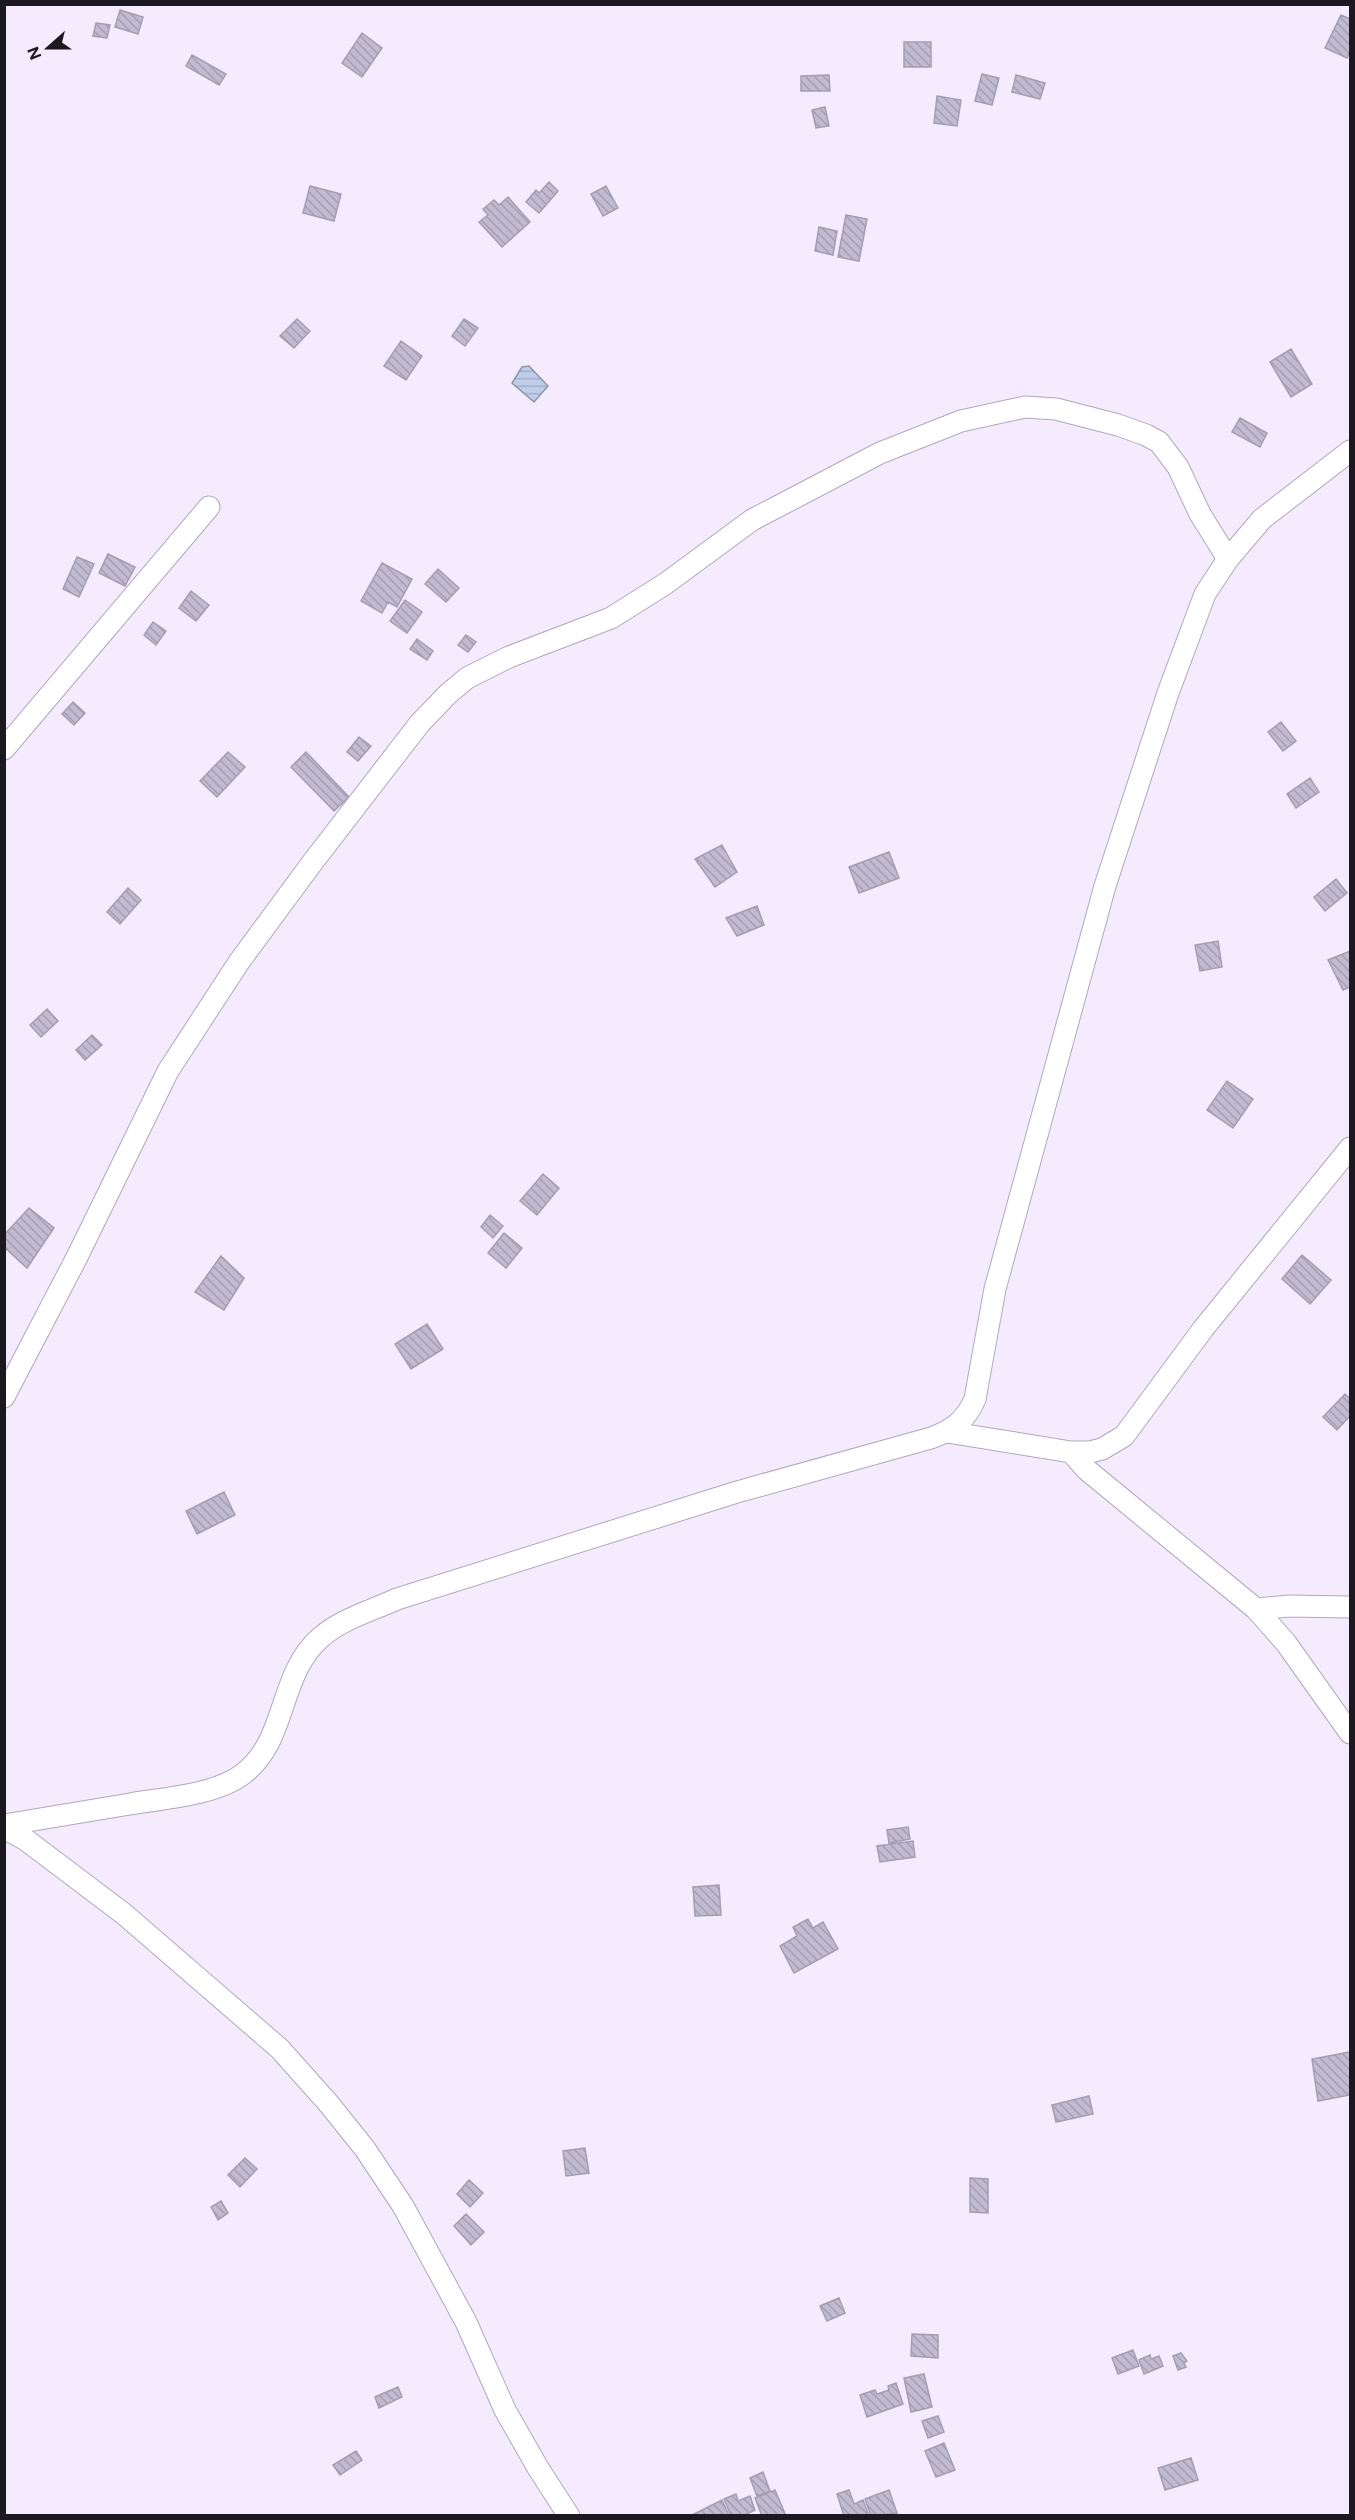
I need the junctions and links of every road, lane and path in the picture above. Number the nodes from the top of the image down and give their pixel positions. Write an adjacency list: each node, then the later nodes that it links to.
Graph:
1 (1350, 451): 3 (street)
2 (209, 507): 4 (street)
3 (1228, 559): 6 (street); 7 (street)
4 (4, 749)
5 (1350, 1148): 8 (street)
6 (4, 1397)
7 (947, 1432): 8 (street); 12 (street)
8 (1071, 1452): 10 (street)
9 (1350, 1607): 10 (street)
10 (1256, 1610): 11 (street)
11 (1350, 1733)
12 (4, 1826): 13 (street)
13 (569, 2516)

